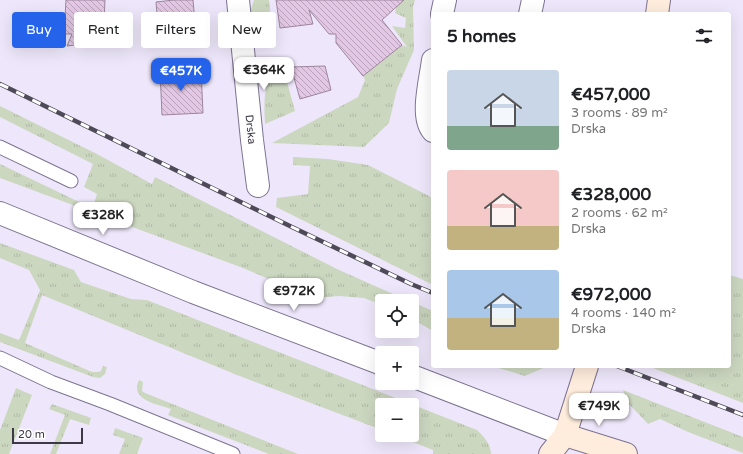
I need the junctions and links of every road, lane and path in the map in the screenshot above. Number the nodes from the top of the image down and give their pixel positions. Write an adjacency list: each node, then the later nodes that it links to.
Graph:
1 (446, 0): 5 (street)
2 (532, 0): 6 (street)
3 (659, 0): 7 (main road)
4 (241, 3): 12 (street, Drska)
5 (443, 12)
6 (530, 12)
7 (657, 12)
8 (431, 78): 9 (street)
9 (431, 129)
10 (0, 147): 11 (lane)
11 (71, 181)
12 (258, 186)
13 (0, 213): 15 (street)
14 (0, 358): 20 (lane)
15 (375, 361)
16 (586, 368): 18 (main road)
17 (419, 379): 18 (street)
18 (565, 435): 19 (main road); 21 (main road)
19 (624, 453)
20 (233, 454)
21 (550, 454)

